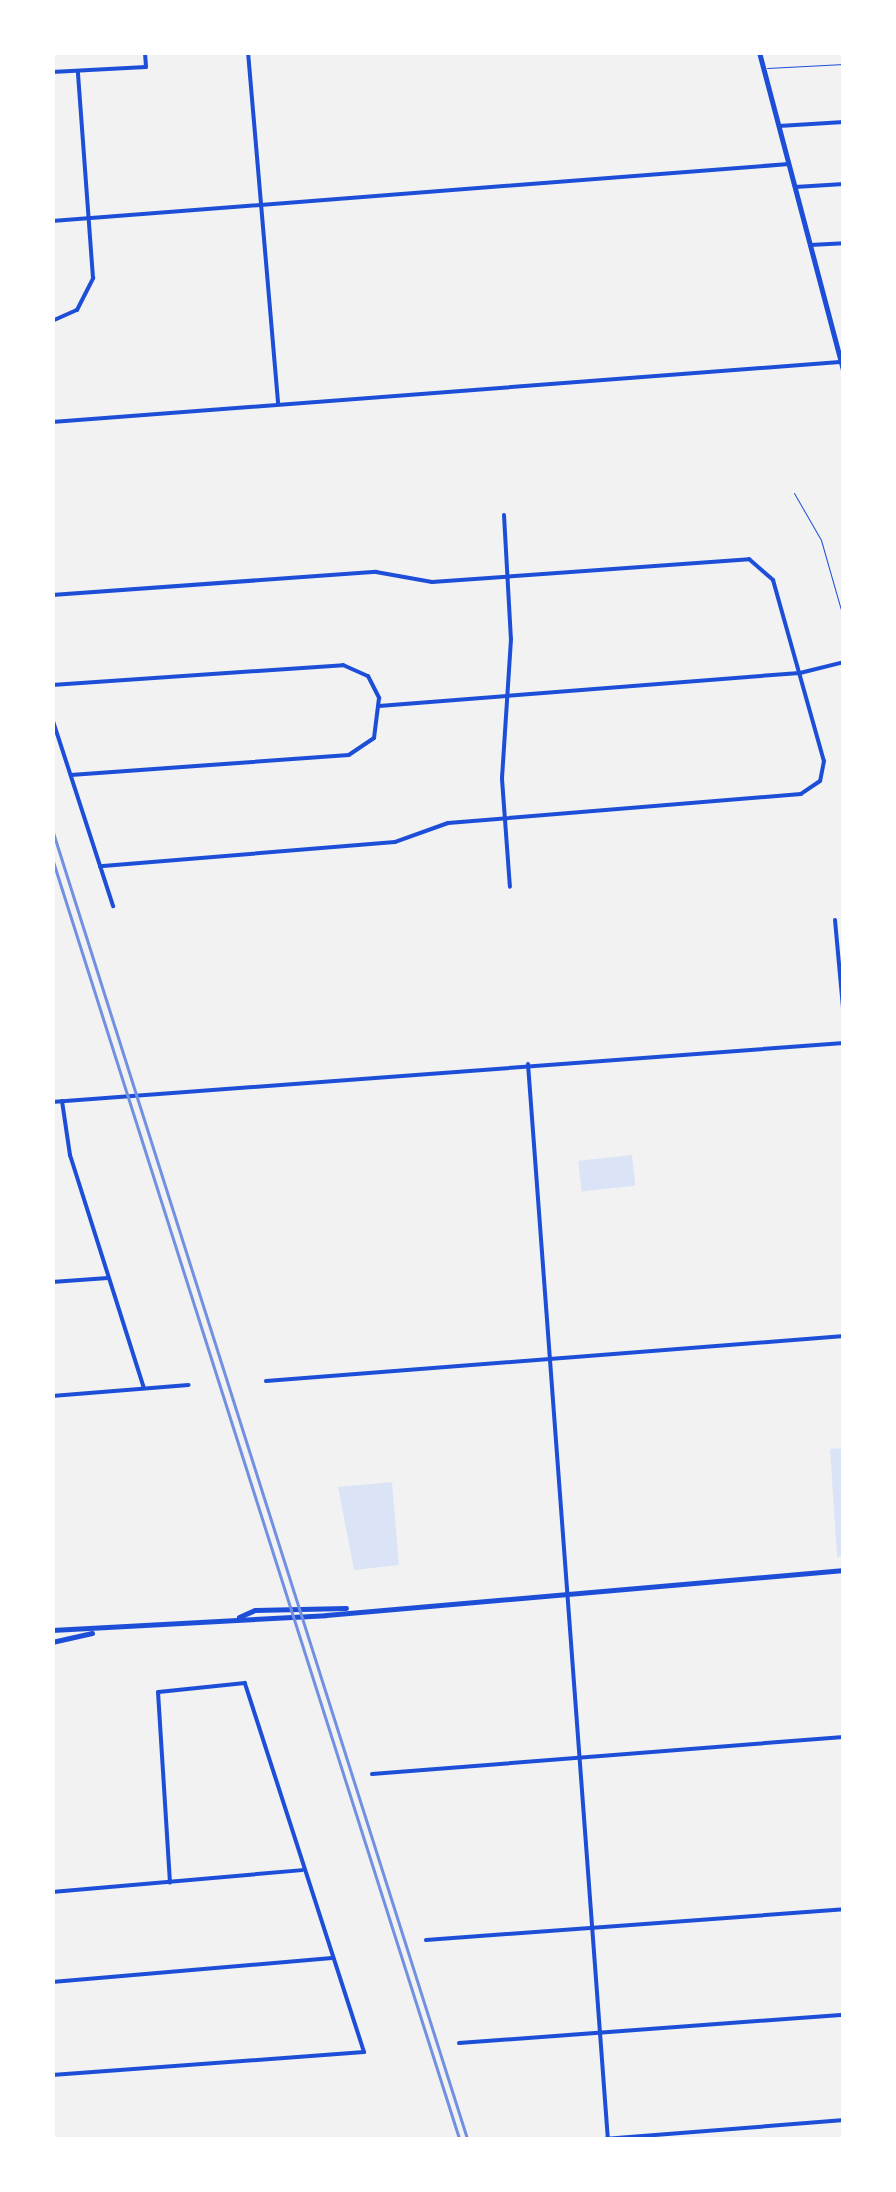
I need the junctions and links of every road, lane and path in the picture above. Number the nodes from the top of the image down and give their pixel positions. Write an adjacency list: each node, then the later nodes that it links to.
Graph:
1 (145, 52): 7 (street)
2 (248, 52): 13 (street)
3 (760, 52): 5 (main road)
4 (844, 64): 5 (lane)
5 (764, 68): 9 (main road)
6 (52, 72): 7 (street)
7 (78, 72): 14 (street)
8 (844, 122): 9 (street)
9 (779, 126): 10 (main road)
10 (788, 164): 12 (main road); 13 (street)
11 (844, 184): 12 (street)
12 (794, 187): 17 (main road)
13 (262, 205): 14 (street); 21 (street)
14 (88, 218): 15 (street); 18 (street)
15 (52, 221)
16 (844, 243): 17 (street)
17 (810, 246): 19 (main road)
18 (52, 321)
19 (842, 362): 20 (main road); 21 (street)
20 (844, 374)
21 (278, 404): 22 (street)
22 (52, 422)
23 (794, 493): 27 (lane)
24 (504, 515): 25 (street)
25 (508, 576): 26 (street); 29 (street); 31 (street)
26 (52, 596)
27 (844, 620)
28 (844, 662): 29 (street)
29 (800, 673): 31 (street); 35 (street)
30 (52, 685): 32 (street)
31 (508, 696): 32 (street); 35 (street)
32 (379, 706): 34 (street)
33 (52, 718): 34 (street)
34 (71, 775): 36 (street)
35 (504, 818): 36 (street); 37 (street)
36 (100, 866): 38 (street)
37 (510, 887)
38 (112, 906)
39 (835, 920): 40 (street)
40 (844, 1018)
41 (844, 1042): 42 (street)
42 (528, 1064): 44 (street); 48 (street)
43 (52, 1102): 44 (street)
44 (62, 1102): 45 (street)
45 (109, 1278): 46 (street); 51 (street)
46 (52, 1282)
47 (844, 1336): 48 (street)
48 (550, 1358): 49 (street); 54 (street)
49 (266, 1381)
50 (189, 1385): 51 (street)
51 (144, 1388): 52 (street)
52 (52, 1396)
53 (844, 1570): 54 (main road)
54 (567, 1592): 56 (main road); 59 (street)
55 (52, 1630): 56 (main road)
56 (94, 1631): 57 (main road)
57 (52, 1642)
58 (844, 1736): 59 (street)
59 (580, 1758): 60 (street); 65 (street)
60 (372, 1774)
61 (304, 1870): 62 (street); 62 (street); 67 (street)
62 (170, 1883): 63 (street)
63 (52, 1892)
64 (844, 1909): 65 (street)
65 (592, 1928): 66 (street); 70 (street)
66 (426, 1940)
67 (333, 1958): 68 (street); 72 (street)
68 (52, 1982)
69 (844, 2014): 70 (street)
70 (600, 2032): 71 (street); 74 (street)
71 (459, 2043)
72 (52, 2075)
73 (844, 2120): 74 (street)
74 (608, 2139): 75 (street)
75 (591, 2140)

